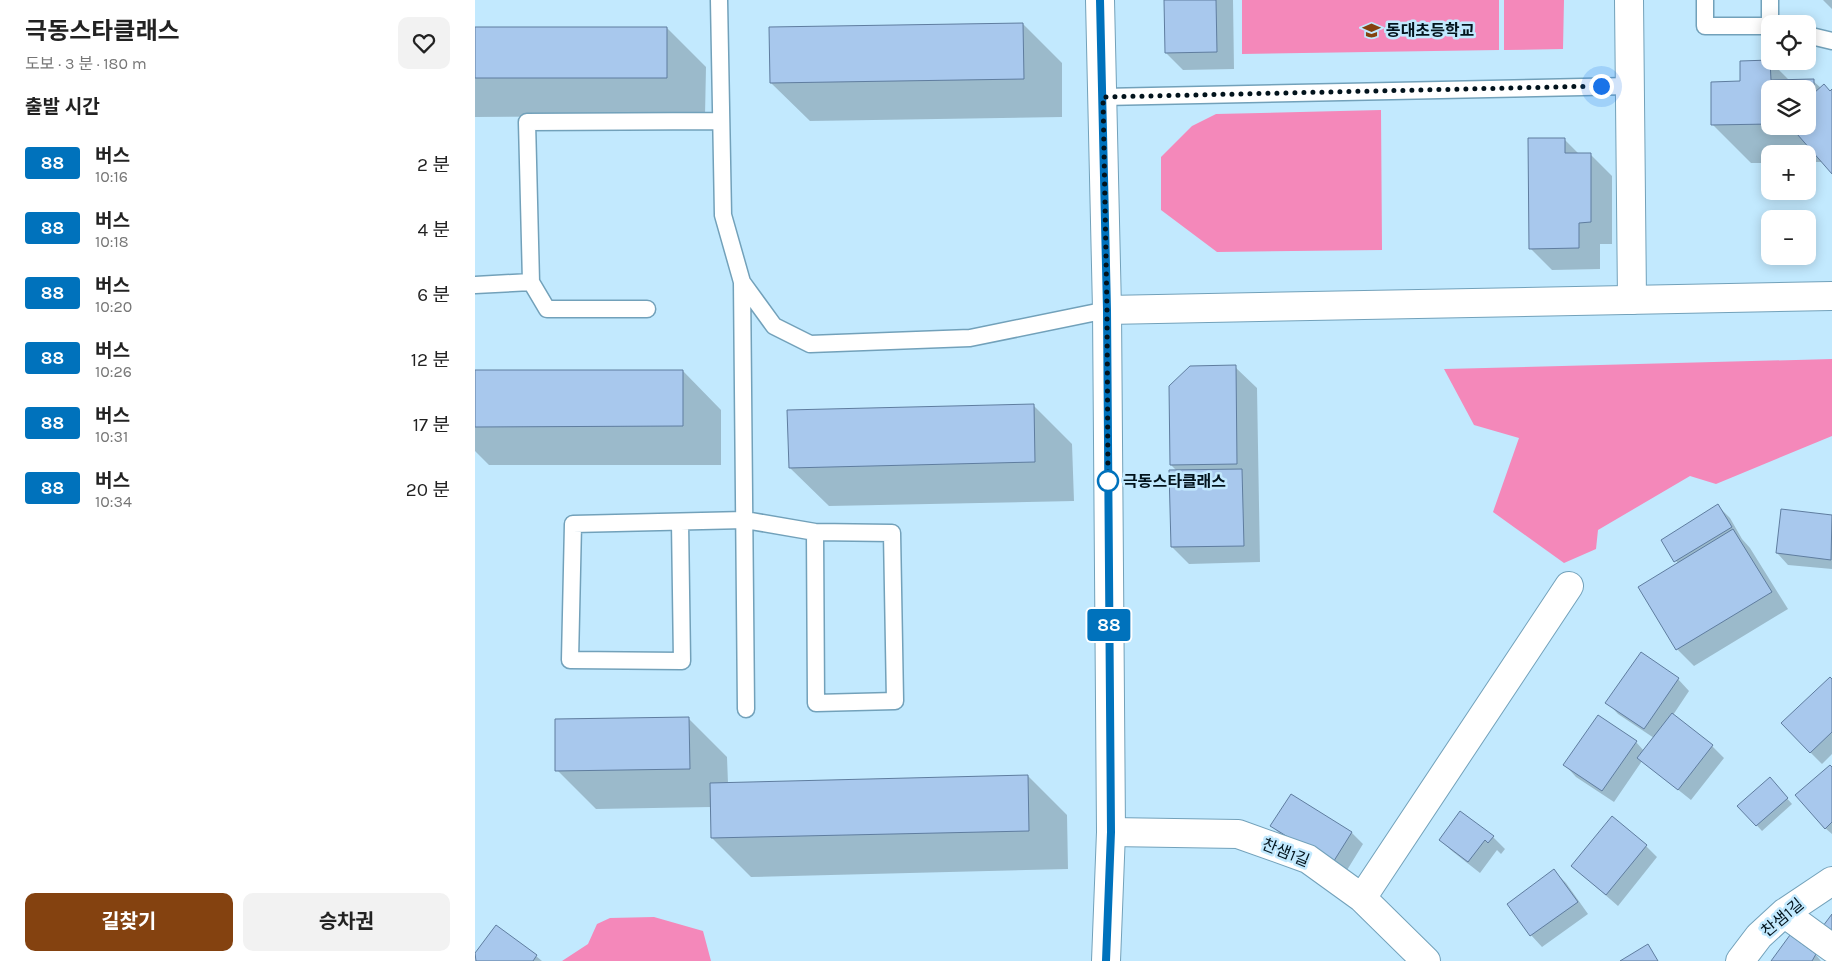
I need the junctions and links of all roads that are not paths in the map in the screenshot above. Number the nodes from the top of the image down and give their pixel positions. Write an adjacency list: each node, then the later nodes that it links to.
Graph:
1 (719, 0): 12 (lane)
2 (1100, 0): 11 (street)
3 (1629, 0): 10 (street)
4 (1705, 0): 7 (lane)
5 (1771, 0): 6 (lane)
6 (1770, 15)
7 (1761, 25)
8 (1816, 38): 9 (lane)
9 (1832, 41)
10 (1630, 86): 11 (lane); 17 (street)
11 (1103, 97): 19 (street)
12 (721, 121): 13 (lane); 14 (lane)
13 (531, 282): 15 (lane); 18 (lane)
14 (742, 282): 19 (lane); 20 (lane)
15 (475, 285)
16 (1832, 296): 17 (street)
17 (1632, 300): 19 (street)
18 (647, 309)
19 (1107, 310): 25 (street)
20 (745, 520): 21 (lane); 22 (lane); 24 (lane)
21 (681, 522): 21 (lane)
22 (815, 532): 22 (lane)
23 (1569, 586): 27 (street)
24 (746, 709)
25 (1111, 832): 27 (street, 찬샘1길); 30 (street)
26 (1832, 881): 28 (street, 찬샘1길)
27 (1362, 898): 31 (street, 찬샘1길)
28 (1784, 913): 29 (street); 32 (street, 찬샘1길)
29 (1832, 948)
30 (1106, 961)
31 (1426, 961)
32 (1740, 961)

